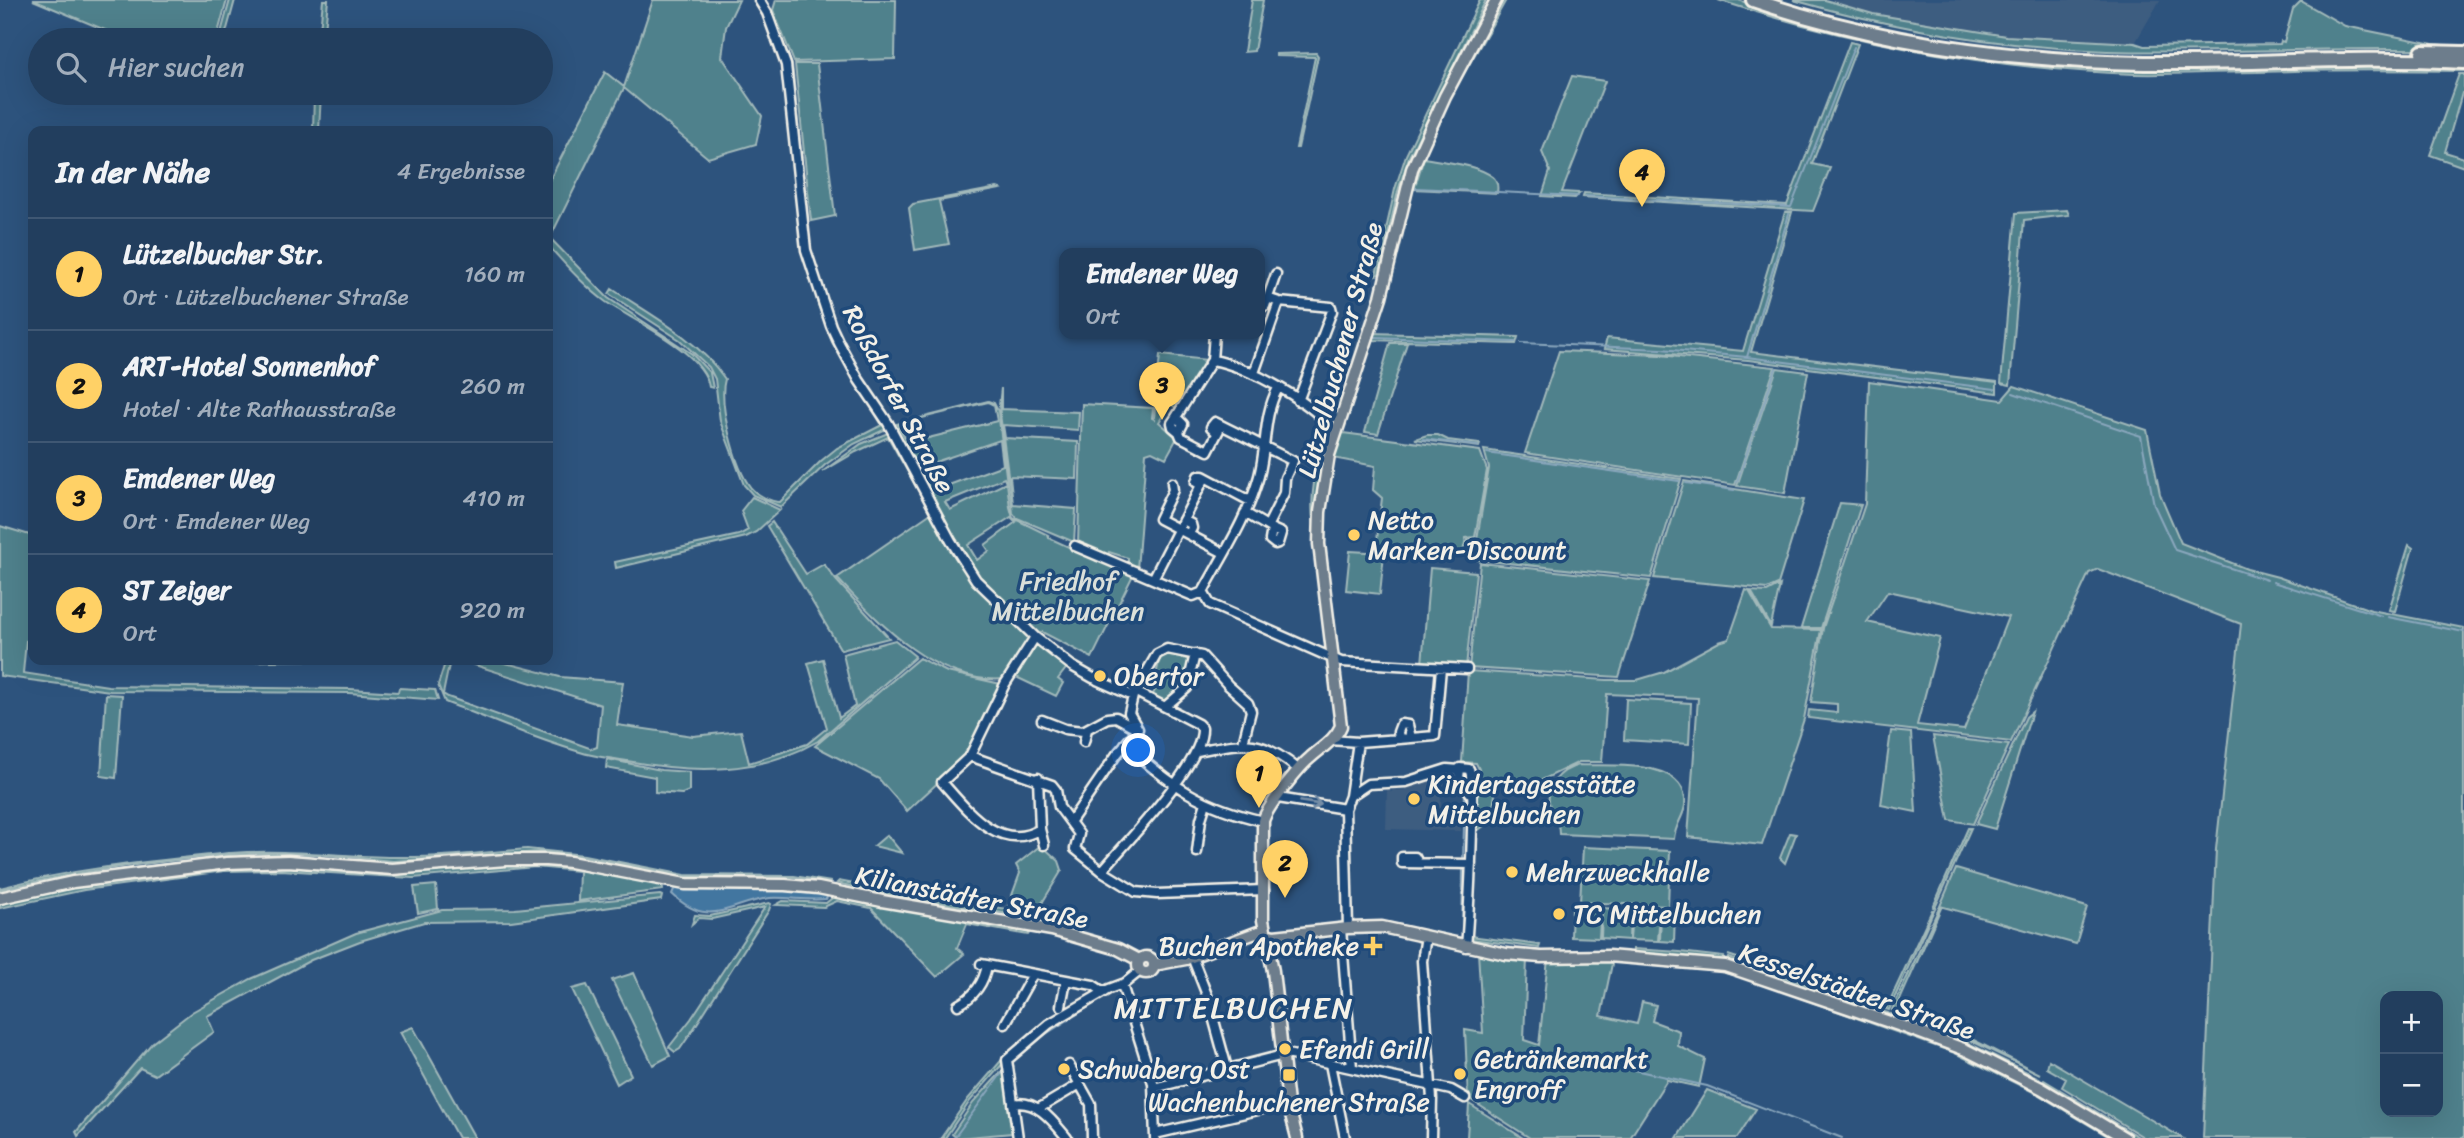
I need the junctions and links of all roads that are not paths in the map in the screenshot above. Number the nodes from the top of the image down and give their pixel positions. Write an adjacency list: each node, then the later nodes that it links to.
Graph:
1 (759, 0): 27 (street, Roßdorfer Straße)
2 (1496, 0): 16 (main road, Lützelbuchener Straße)
3 (1754, 0): 6 (highway)
4 (1780, 0): 5 (highway)
5 (2464, 53)
6 (2464, 62)
7 (1276, 274): 8 (street)
8 (1265, 301)
9 (1265, 303): 10 (street)
10 (1277, 306): 13 (street); 15 (street)
11 (1214, 339): 12 (street)
12 (1212, 360): 13 (street); 18 (street)
13 (1254, 373): 14 (street)
14 (1278, 387): 15 (street); 18 (street)
15 (1301, 403): 16 (street); 17 (street)
16 (1340, 419): 17 (main road, Lützelbuchener Straße)
17 (1335, 434): 29 (main road, Lützelbuchener Straße)
18 (1264, 446): 20 (street); 21 (street)
19 (1172, 483): 22 (street)
20 (1250, 501): 21 (street); 22 (street)
21 (1244, 513): 24 (street)
22 (1181, 525): 24 (street); 25 (street)
23 (1075, 546): 25 (street)
24 (1224, 553): 26 (street)
25 (1153, 579): 26 (street)
26 (1203, 592): 29 (street)
27 (1035, 637): 32 (street, Roßdorfer Straße); 45 (street)
28 (1195, 654): 32 (street); 33 (street); 42 (street)
29 (1332, 659): 30 (street); 39 (main road, Lützelbuchener Straße)
30 (1441, 668): 31 (street); 37 (street)
31 (1467, 669)
32 (1134, 694): 33 (street, Roßdorfer Straße); 36 (street)
33 (1166, 706): 44 (street, Roßdorfer Straße)
34 (1042, 720): 35 (street)
35 (1087, 729): 36 (street); 40 (street)
36 (1138, 729): 43 (street)
37 (1411, 738): 38 (street); 38 (street)
38 (1399, 739): 41 (street)
39 (1330, 740): 41 (street); 46 (main road, Lützelbuchener Straße)
40 (1084, 742)
41 (1358, 742): 51 (street)
42 (1243, 743): 44 (street); 46 (street)
43 (1125, 744): 49 (street); 55 (street)
44 (1197, 751): 49 (street)
45 (970, 756): 48 (street); 57 (street)
46 (1299, 770): 52 (main road, Lützelbuchener Straße)
47 (1459, 770): 50 (street); 50 (street); 51 (street)
48 (1038, 778): 55 (street); 57 (street)
49 (1174, 785): 53 (street); 62 (street)
50 (1472, 795): 61 (street)
51 (1350, 796): 54 (street)
52 (1278, 798): 54 (street, one-way to 54); 56 (main road, Lützelbuchener Straße)
53 (1206, 803): 56 (street); 59 (street)
54 (1345, 808): 65 (street)
55 (1071, 821): 62 (street)
56 (1263, 821): 63 (main road)
57 (1040, 829): 58 (street)
58 (1044, 845)
59 (1197, 852)
60 (1418, 863): 61 (street)
61 (1471, 864): 68 (street)
62 (1101, 871): 63 (street)
63 (1264, 890): 66 (main road)
64 (0, 898): 70 (main road, Kilianstädter Straße)
65 (1345, 929): 66 (main road, Kesselstädter Straße); 67 (main road, Kesselstädter Straße); 82 (street)
66 (1265, 934): 69 (main road); 78 (main road)
67 (1426, 936): 68 (main road, Kesselstädter Straße); 84 (street)
68 (1466, 947): 97 (main road, Kesselstädter Straße)
69 (1193, 958): 70 (main road); 81 (street)
70 (1139, 965): 73 (street)
71 (1033, 974): 72 (street); 75 (street); 77 (street)
72 (1066, 980): 74 (street); 76 (street)
73 (1122, 985): 74 (street); 85 (street)
74 (1104, 992): 88 (street)
75 (958, 1005)
76 (1061, 1006)
77 (1005, 1024)
78 (1281, 1054): 79 (street); 81 (street); 87 (main road)
79 (1330, 1064): 82 (street); 95 (street)
80 (1069, 1065): 83 (street)
81 (1227, 1068): 85 (street)
82 (1352, 1068): 84 (street)
83 (1080, 1084): 89 (street); 93 (street)
84 (1430, 1086): 86 (street); 96 (street)
85 (1154, 1088): 90 (street)
86 (1465, 1098)
87 (1289, 1103): 90 (street); 94 (main road)
88 (1013, 1104): 89 (street); 91 (street)
89 (1038, 1109): 92 (street)
90 (1155, 1136)
91 (1018, 1138)
92 (1067, 1138)
93 (1092, 1138)
94 (1297, 1138)
95 (1345, 1138)
96 (1430, 1138)
97 (2125, 1138)

